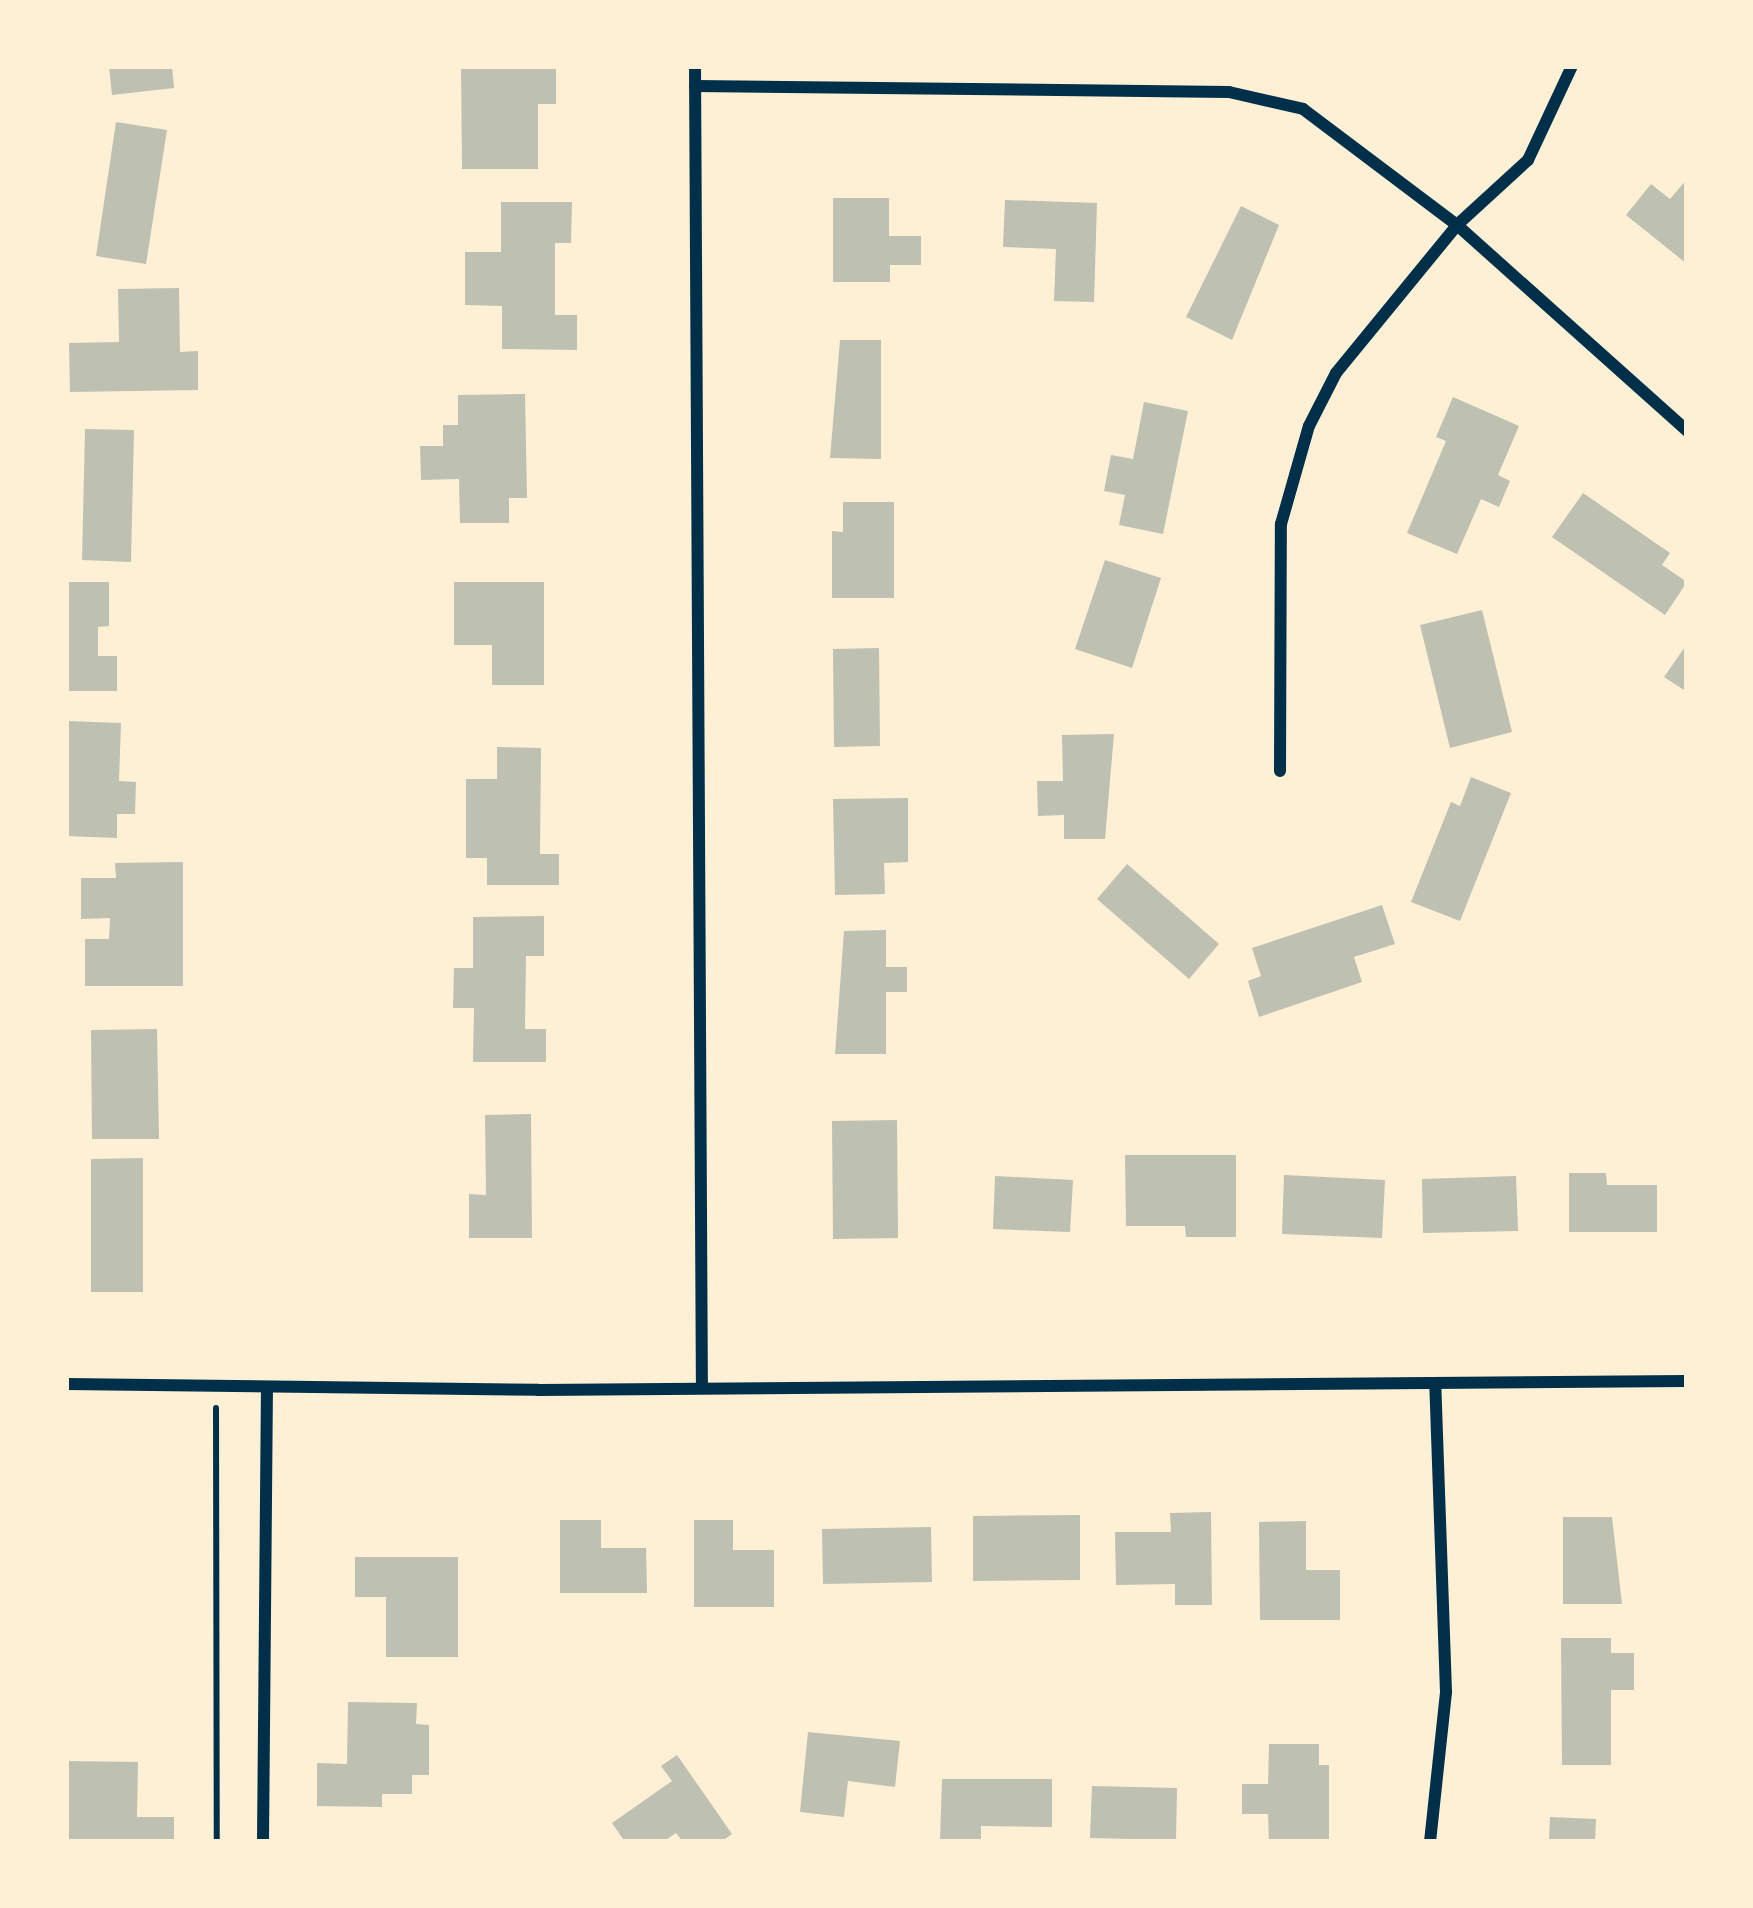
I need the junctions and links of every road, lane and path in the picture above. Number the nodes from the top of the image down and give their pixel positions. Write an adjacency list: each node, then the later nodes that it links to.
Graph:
1 (695, 66): 3 (street)
2 (1571, 66): 4 (street)
3 (695, 86): 4 (street); 12 (street)
4 (1457, 225): 5 (street); 6 (street)
5 (1687, 431)
6 (1280, 771)
7 (1687, 1382): 8 (street)
8 (1435, 1383): 12 (street); 15 (street)
9 (66, 1384): 10 (street)
10 (216, 1385): 11 (street); 13 (path)
11 (267, 1388): 12 (street); 14 (street)
12 (702, 1388)
13 (217, 1842)
14 (263, 1842)
15 (1430, 1842)

